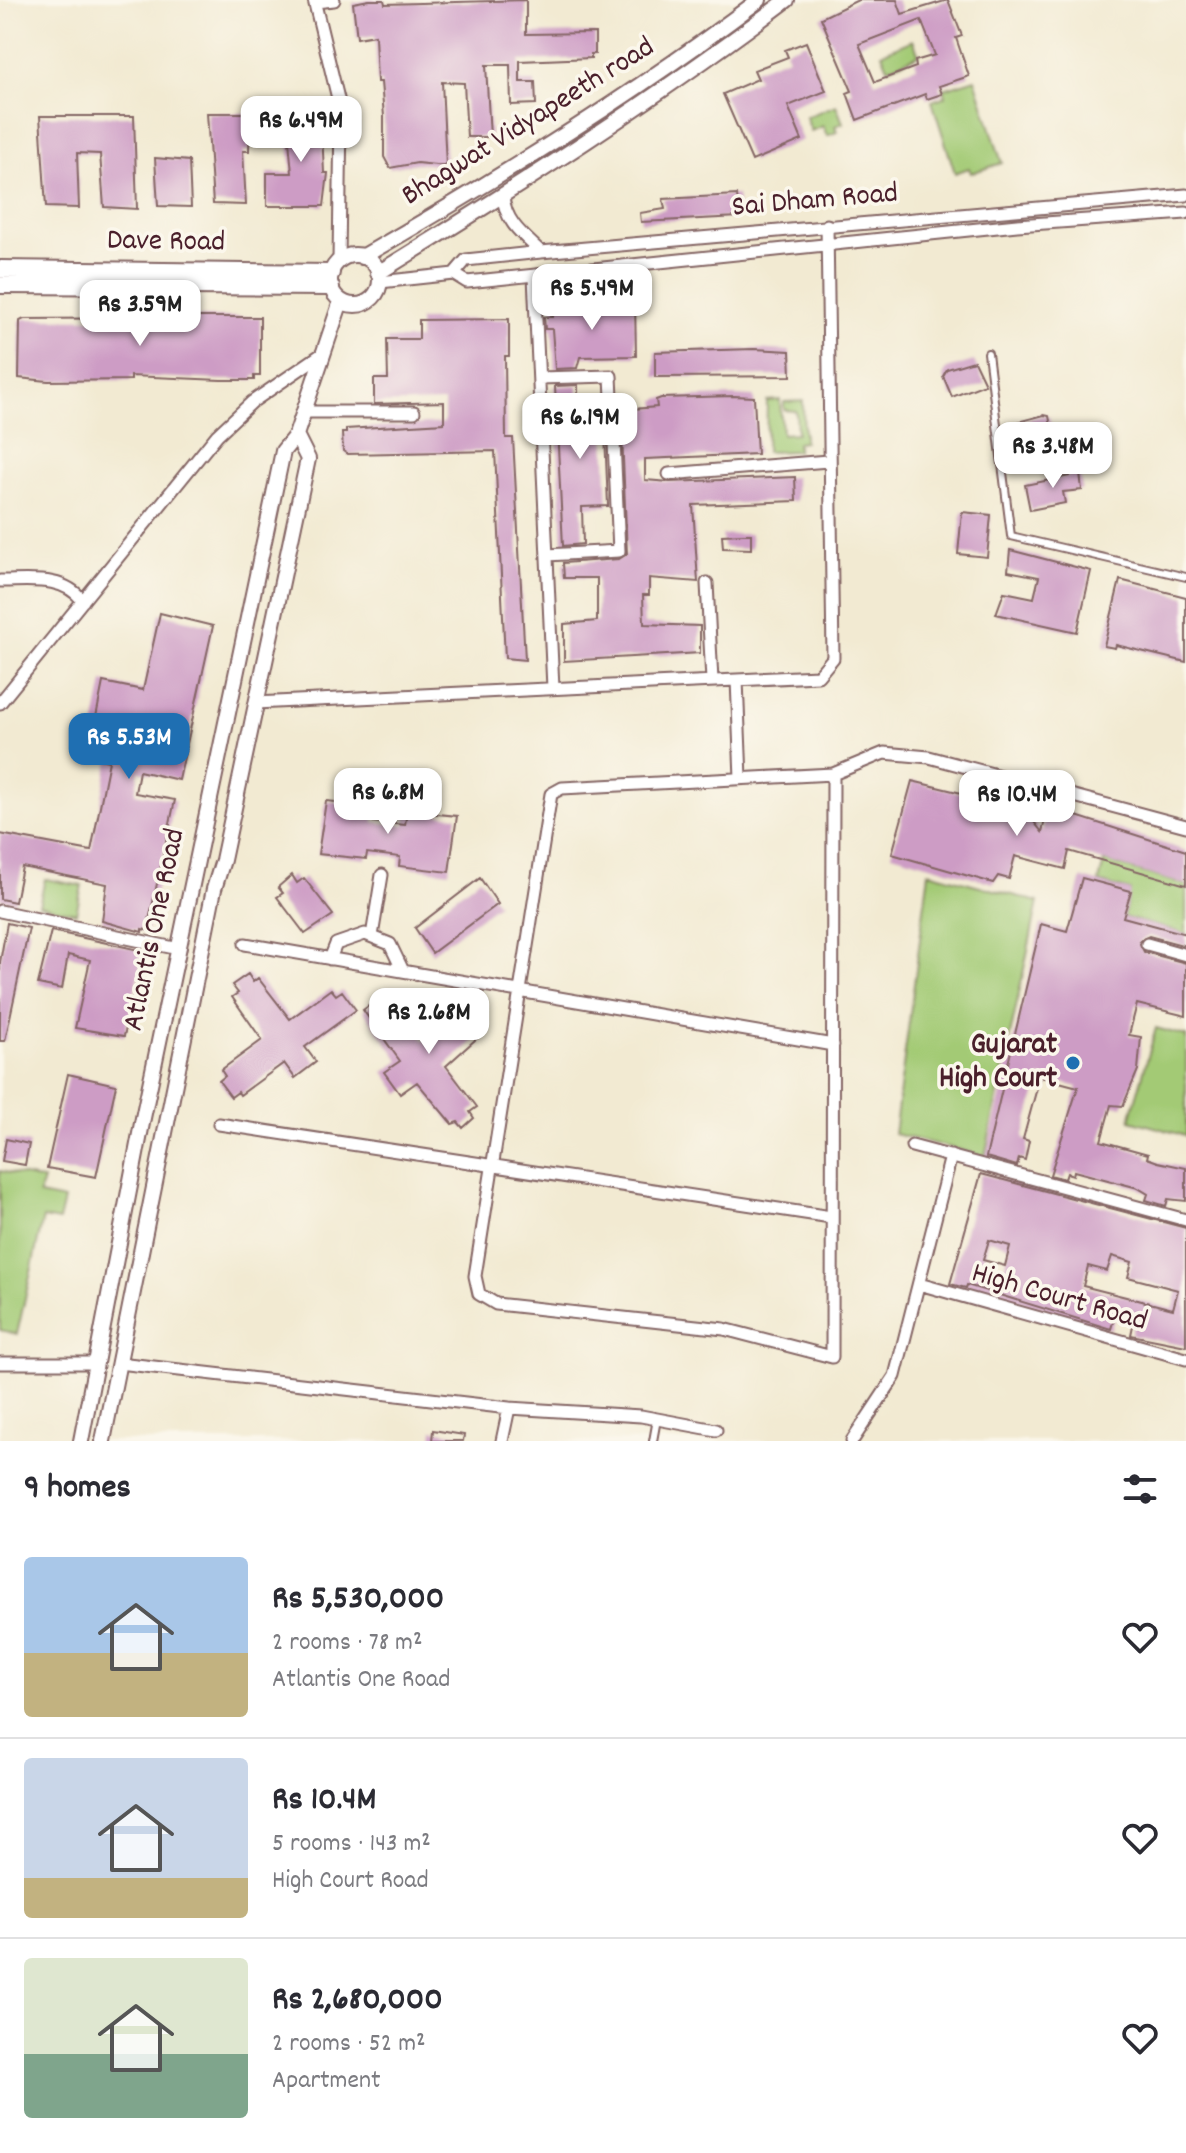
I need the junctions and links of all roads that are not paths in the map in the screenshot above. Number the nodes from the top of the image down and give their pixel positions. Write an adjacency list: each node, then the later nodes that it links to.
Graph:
1 (334, 0): 4 (street)
2 (759, 0): 11 (street, Bhagwat Vidyapeeth road)
3 (787, 0): 6 (street)
4 (314, 1): 16 (street)
5 (1186, 195): 8 (street, Sai Dham Road)
6 (503, 196): 10 (street); 15 (street)
7 (1186, 213): 9 (street, Sai Dham Road)
8 (827, 225): 9 (street); 10 (street, Sai Dham Road)
9 (825, 245): 14 (street, Sai Dham Road); 24 (street)
10 (541, 252): 13 (street, Sai Dham Road)
11 (362, 257): 15 (street); 16 (street)
12 (0, 269): 16 (main road, Dave Road)
13 (454, 274): 14 (street, Sai Dham Road); 15 (street, Sai Dham Road)
14 (534, 276): 20 (street)
15 (379, 277): 16 (street)
16 (336, 281): 17 (main road); 19 (street, Atlantis One Road)
17 (0, 285)
18 (988, 353): 27 (lane)
19 (322, 354): 21 (street, Atlantis One Road); 30 (street)
20 (539, 378): 26 (street); 26 (street)
21 (305, 412): 22 (street); 23 (street, Atlantis One Road)
22 (414, 412)
23 (296, 435): 35 (street, Atlantis One Road); 44 (street, Atlantis One Road)
24 (828, 461): 25 (street); 31 (street)
25 (669, 474)
26 (547, 555): 33 (street)
27 (1186, 577)
28 (0, 581): 30 (street)
29 (707, 583): 32 (street)
30 (83, 601): 34 (street)
31 (737, 680): 32 (street); 37 (street)
32 (712, 681): 33 (street)
33 (553, 688): 35 (street)
34 (0, 703)
35 (255, 703): 60 (street, Atlantis One Road)
36 (833, 774): 37 (street); 38 (street); 49 (street)
37 (741, 778): 48 (street)
38 (1186, 826)
39 (382, 875): 41 (street)
40 (0, 911): 44 (street)
41 (372, 936): 46 (street); 47 (street)
42 (245, 944): 46 (street)
43 (1147, 944): 45 (street)
44 (179, 949): 59 (street, Atlantis One Road)
45 (1186, 955)
46 (330, 959): 47 (street)
47 (403, 971): 48 (street)
48 (520, 991): 49 (street); 53 (street)
49 (833, 1045): 54 (street)
50 (219, 1124): 53 (street)
51 (912, 1146): 52 (street)
52 (951, 1156): 55 (street); 56 (street)
53 (492, 1165): 54 (street); 54 (street)
54 (831, 1217)
55 (1186, 1220)
56 (919, 1284): 57 (street, High Court Road); 68 (street)
57 (1186, 1359)
58 (0, 1363): 59 (street)
59 (96, 1363): 64 (street, Atlantis One Road)
60 (119, 1363): 61 (street); 65 (street, Atlantis One Road)
61 (509, 1408): 62 (street); 66 (street)
62 (657, 1419): 63 (street); 67 (lane)
63 (716, 1430)
64 (81, 1441)
65 (103, 1441)
66 (502, 1441)
67 (653, 1441)
68 (852, 1441)

